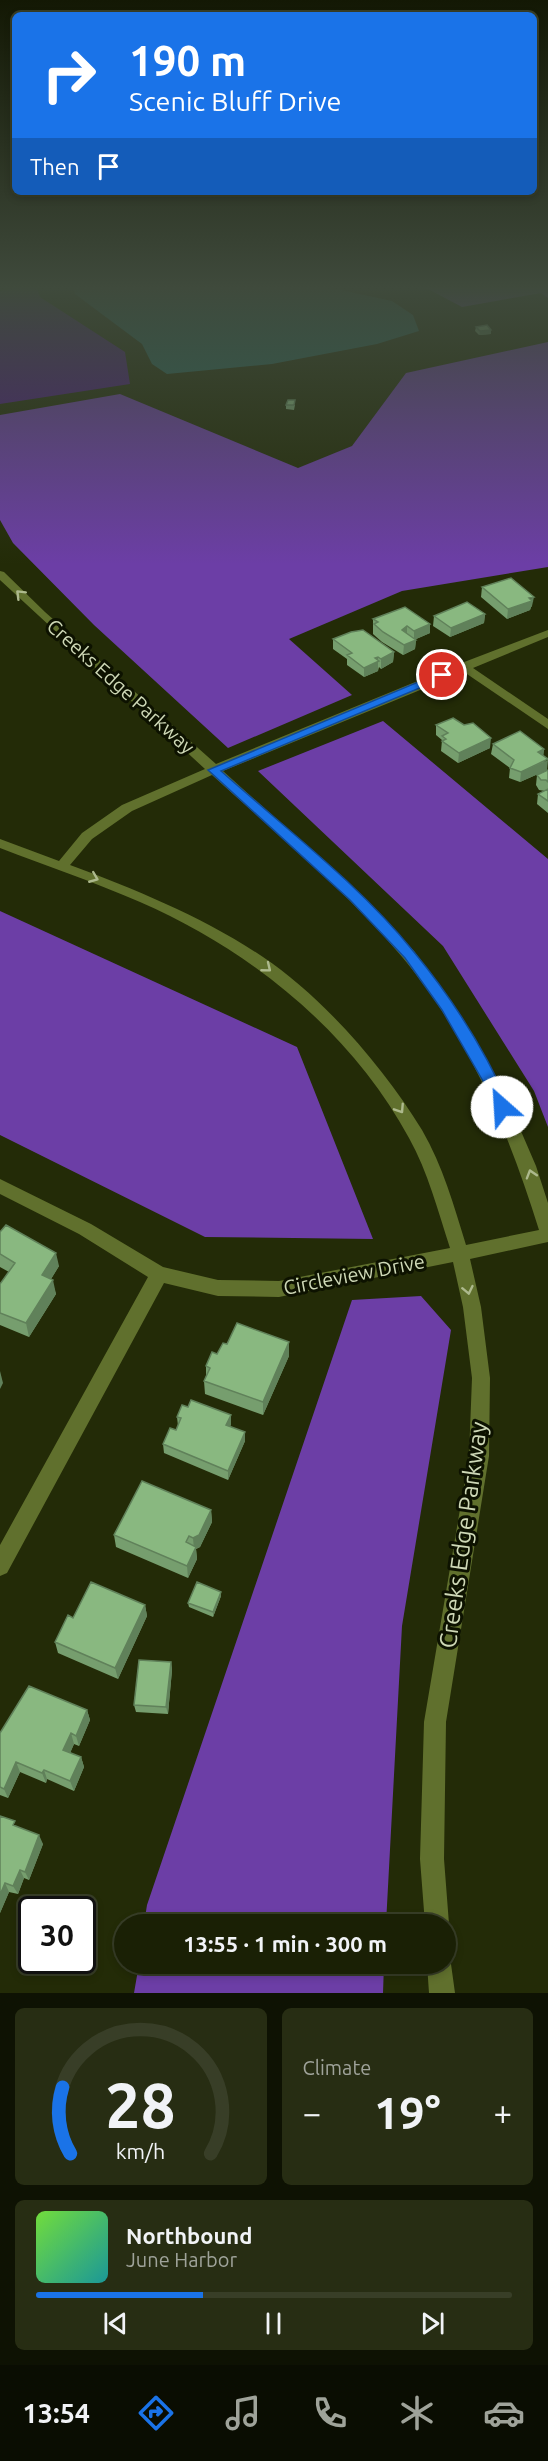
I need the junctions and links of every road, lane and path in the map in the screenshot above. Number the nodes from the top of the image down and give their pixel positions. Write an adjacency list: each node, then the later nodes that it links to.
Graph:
1 (0, 574): 5 (street, Creeks Edge Parkway, one-way to 1)
2 (548, 633): 3 (street)
3 (463, 666): 4 (street); 5 (street)
4 (548, 725)
5 (213, 770): 7 (street); 9 (street, Creeks Edge Parkway, one-way to 5)
6 (0, 843): 7 (street, Creeks Edge Parkway)
7 (62, 866): 11 (street, Creeks Edge Parkway, one-way to 11)
8 (0, 1186): 12 (street, Circleview Drive)
9 (548, 1230)
10 (548, 1235): 11 (street, Circleview Drive)
11 (460, 1253): 12 (street, Circleview Drive); 14 (street, Creeks Edge Parkway, one-way to 14)
12 (159, 1274): 13 (street)
13 (0, 1566)
14 (435, 1914)
15 (440, 1974): 16 (street)
16 (442, 1993)

